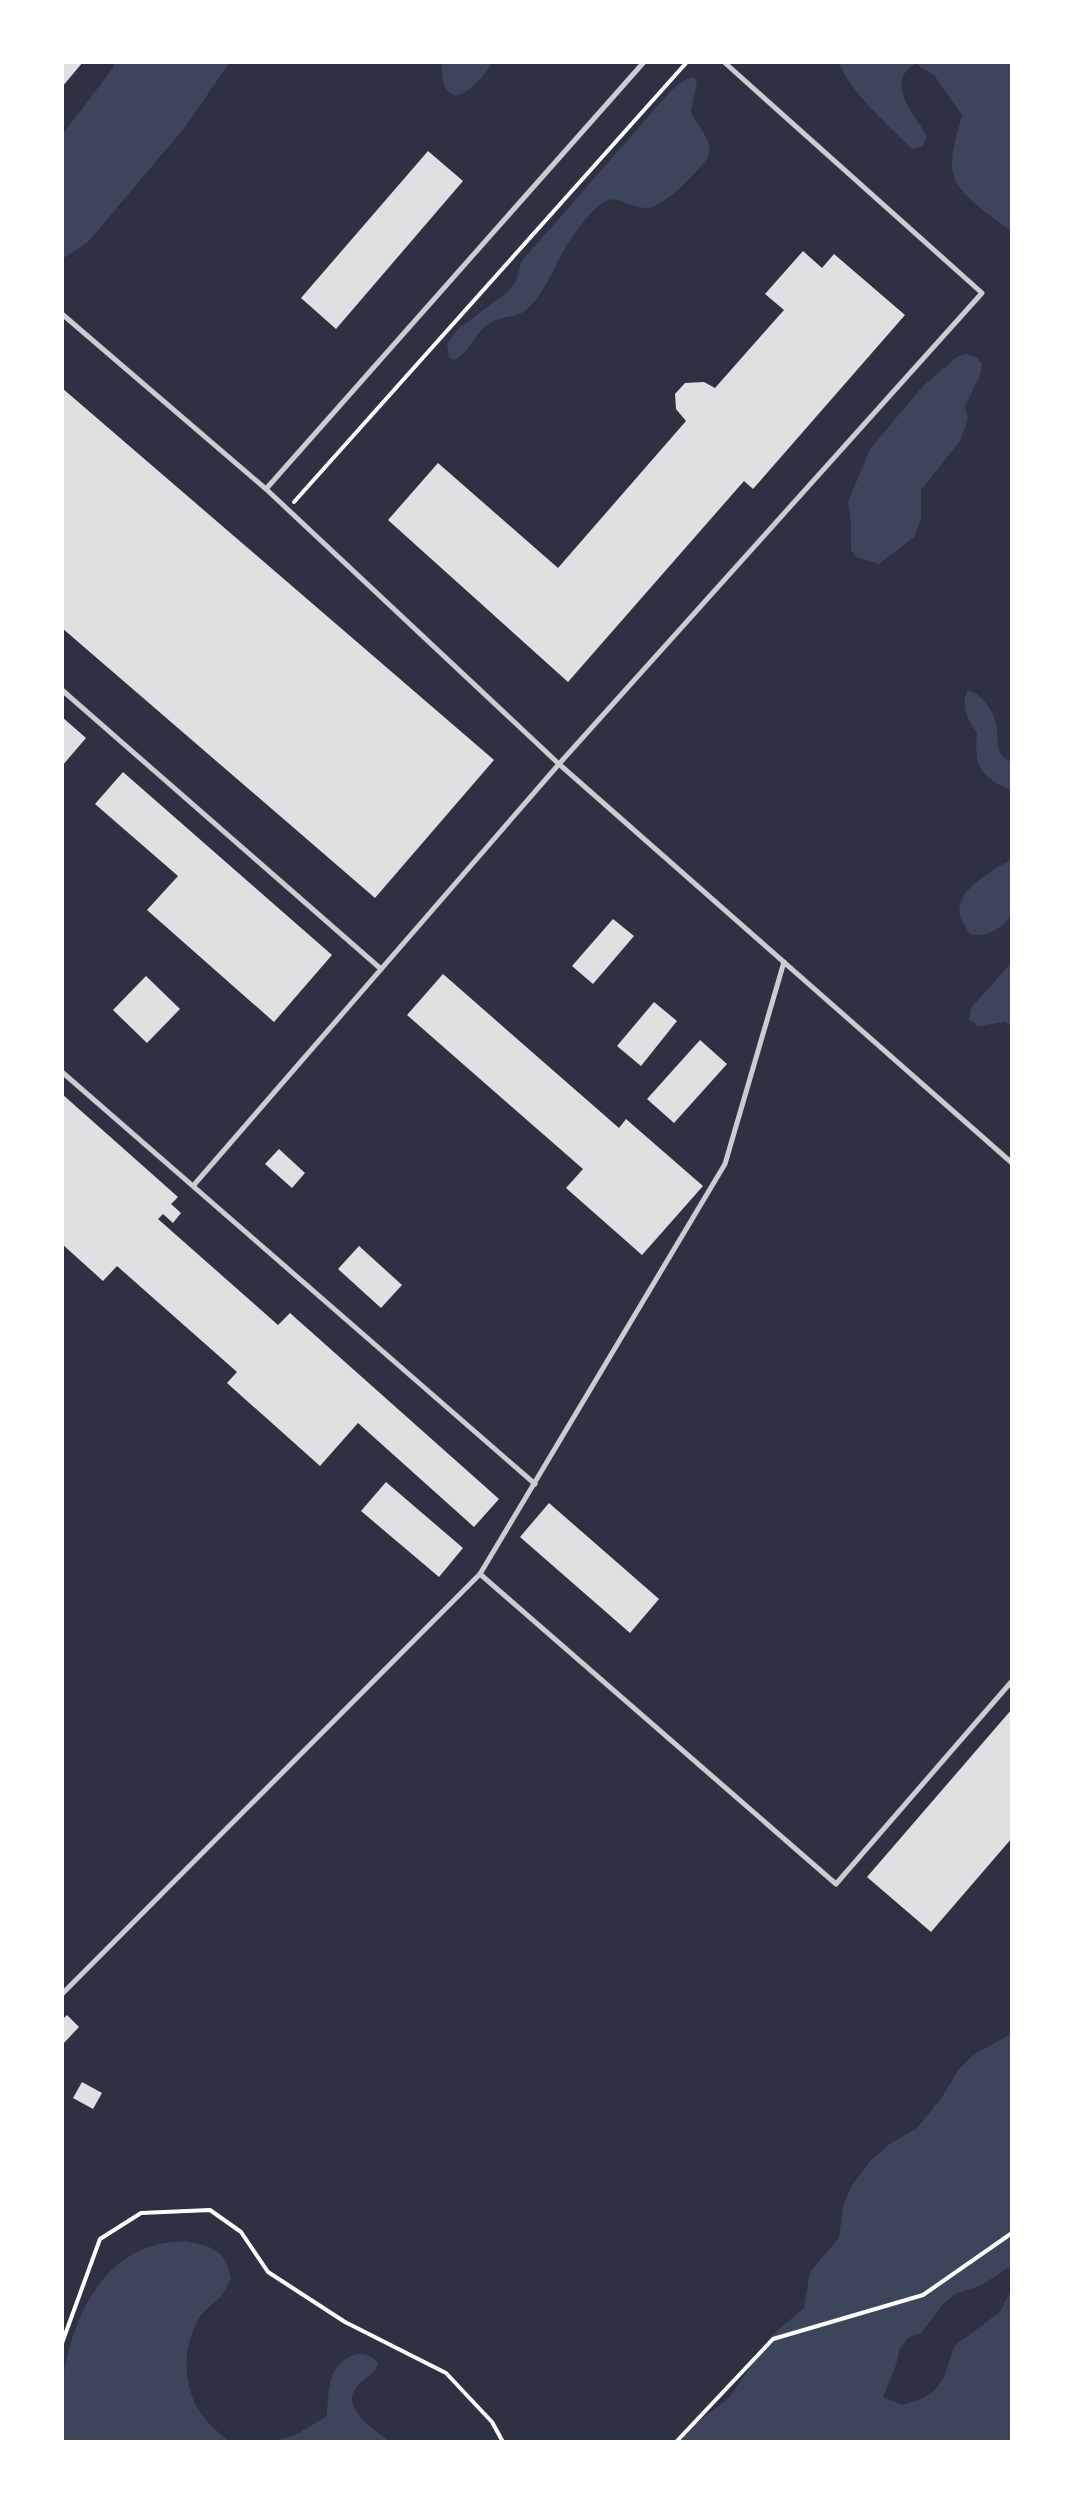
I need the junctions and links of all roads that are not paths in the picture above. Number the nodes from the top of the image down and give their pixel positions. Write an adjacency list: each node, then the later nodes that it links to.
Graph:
1 (644, 62): 4 (lane)
2 (724, 62): 6 (lane)
3 (62, 314): 4 (lane)
4 (266, 489): 6 (lane)
5 (62, 690): 8 (lane)
6 (559, 764): 7 (lane); 8 (lane)
7 (784, 962): 10 (lane); 12 (lane)
8 (381, 969): 11 (lane)
9 (62, 1072): 11 (lane)
10 (1012, 1163)
11 (193, 1186): 12 (lane)
12 (535, 1484): 13 (lane)
13 (480, 1574): 14 (lane); 15 (lane)
14 (1012, 1681)
15 (62, 1994)

